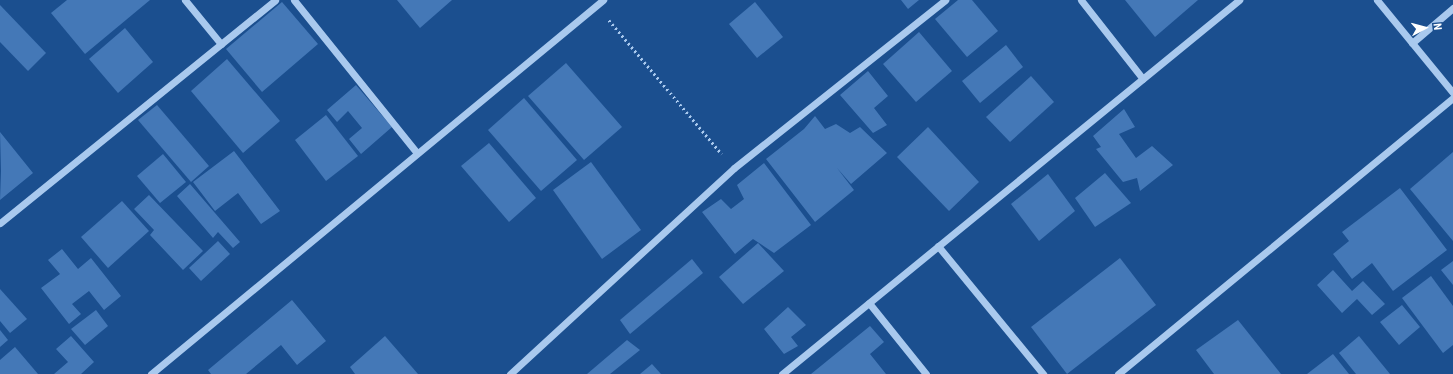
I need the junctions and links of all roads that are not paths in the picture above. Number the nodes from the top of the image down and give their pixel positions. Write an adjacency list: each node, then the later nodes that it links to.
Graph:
1 (185, 0): 12 (street)
2 (275, 0): 12 (street)
3 (294, 0): 16 (street)
4 (603, 0): 9 (street)
5 (945, 0): 21 (street)
6 (1082, 0): 13 (street)
7 (1239, 0): 13 (street)
8 (1377, 0): 11 (street)
9 (595, 3): 16 (street)
10 (1453, 8): 11 (street)
11 (1412, 43): 14 (street)
12 (221, 44): 17 (street)
13 (1143, 79): 18 (street)
14 (1453, 93)
15 (1453, 98): 25 (street)
16 (417, 154): 20 (street)
17 (0, 223)
18 (938, 246): 19 (street); 24 (street)
19 (869, 303): 22 (street); 23 (street)
20 (151, 374)
21 (510, 374)
22 (782, 374)
23 (926, 374)
24 (1043, 374)
25 (1118, 374)

